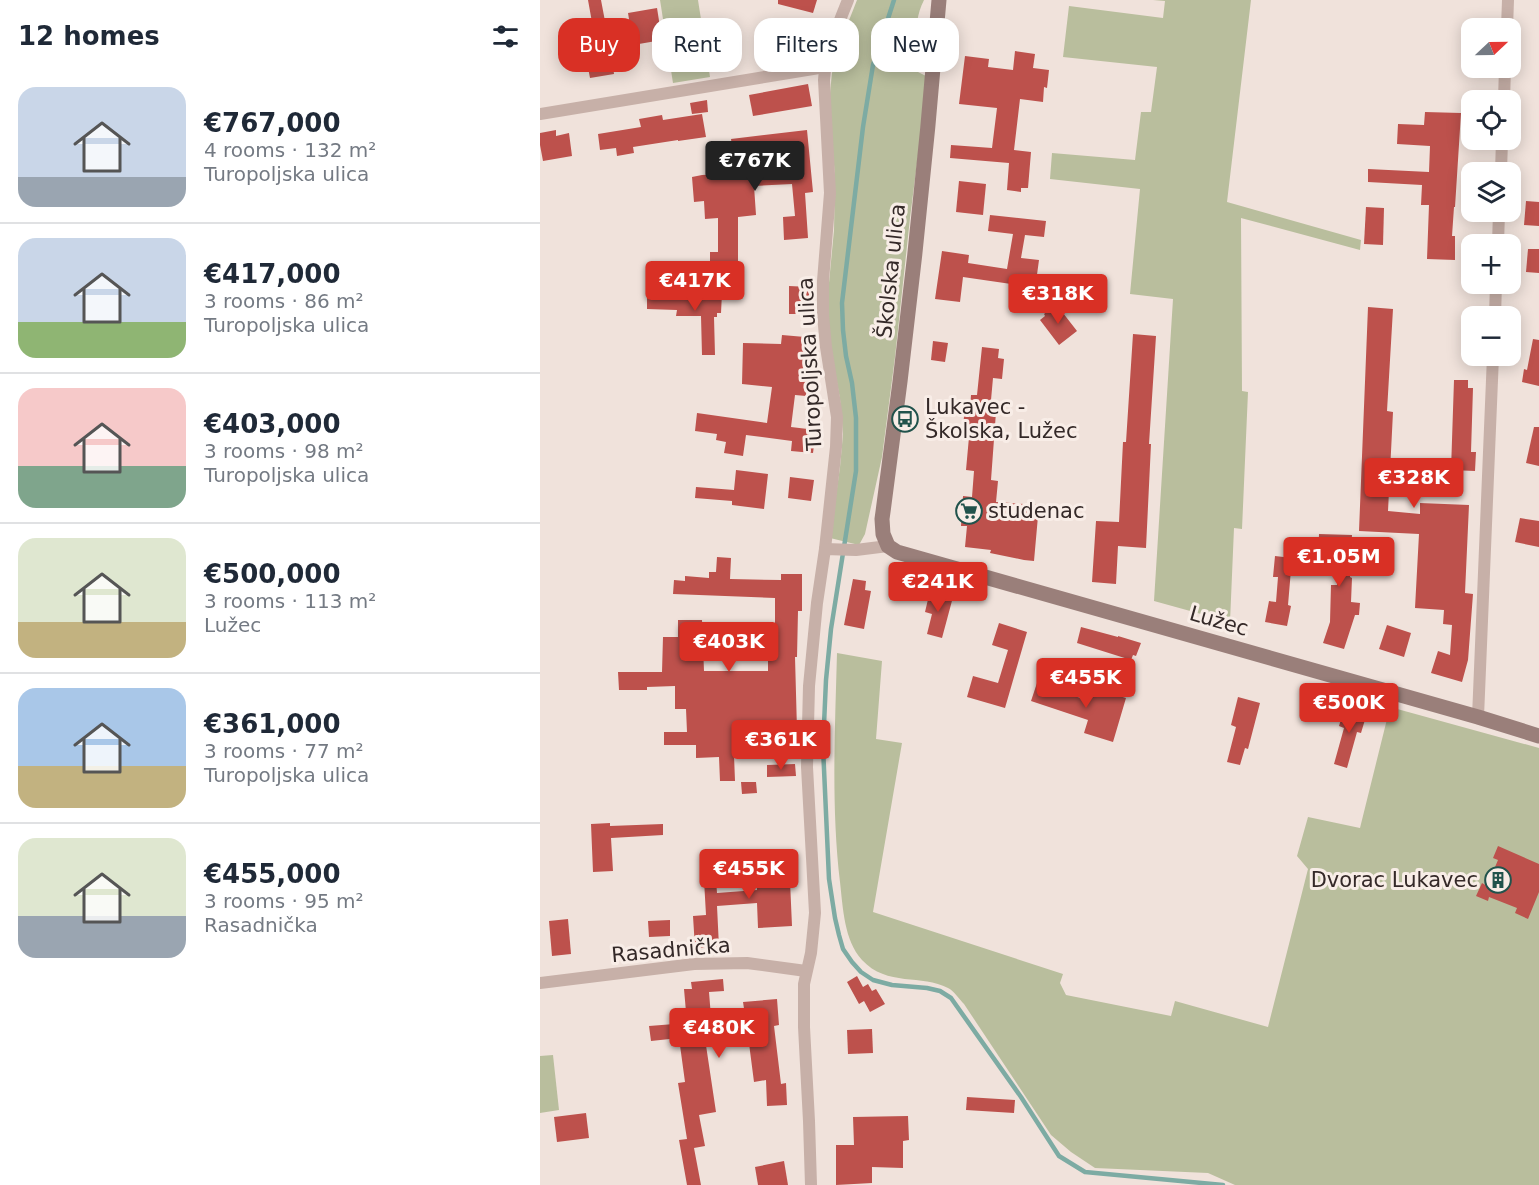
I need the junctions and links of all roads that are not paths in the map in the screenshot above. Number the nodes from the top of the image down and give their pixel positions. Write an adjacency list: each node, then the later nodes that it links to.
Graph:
1 (848, 0): 4 (street, Turopoljska ulica)
2 (939, 0): 10 (street, Školska ulica)
3 (1508, 0): 5 (street)
4 (840, 18)
5 (1507, 18)
6 (795, 72): 8 (street)
7 (825, 72): 11 (street, Turopoljska ulica)
8 (540, 114)
9 (1493, 366): 12 (street)
10 (888, 546): 11 (street); 12 (street, Lužec)
11 (830, 550): 14 (street, Turopoljska ulica)
12 (1478, 717): 13 (street, Lužec)
13 (1539, 736)
14 (806, 971): 15 (street, Rasadnička); 16 (street, Turopoljska ulica)
15 (540, 983)
16 (811, 1185)

